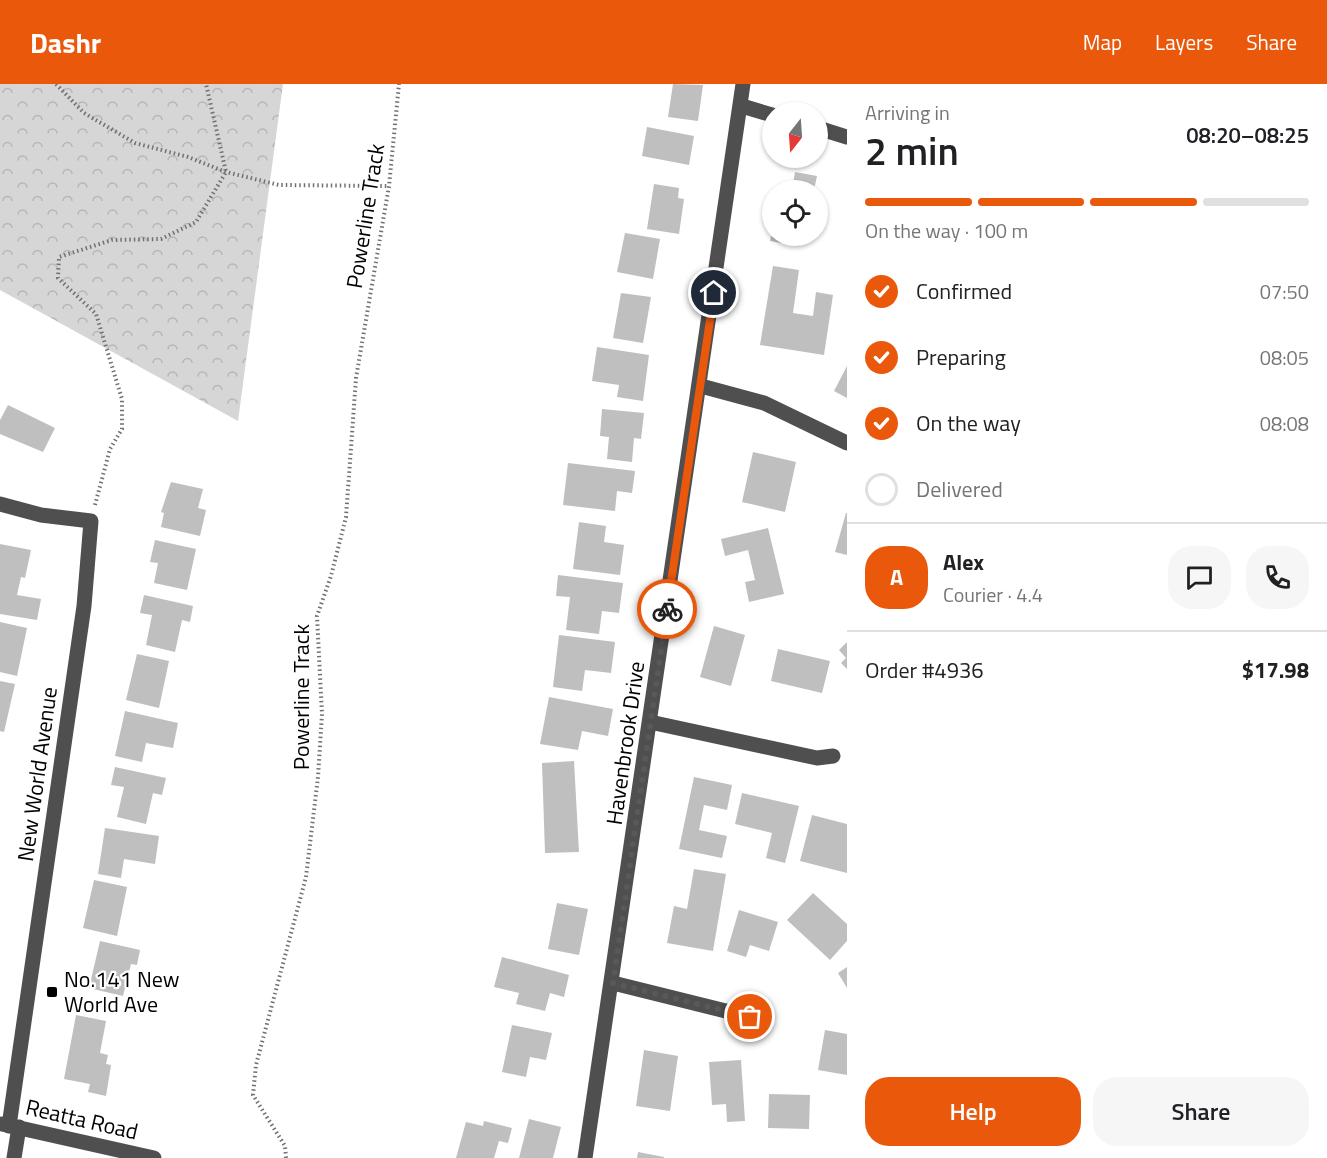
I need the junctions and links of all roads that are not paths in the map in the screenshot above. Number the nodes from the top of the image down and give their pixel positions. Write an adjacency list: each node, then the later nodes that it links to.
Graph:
1 (743, 84): 2 (street, Havenbrook Drive)
2 (742, 106): 3 (street); 6 (street, Havenbrook Drive)
3 (762, 112)
4 (828, 131): 5 (street)
5 (847, 137)
6 (700, 386): 7 (street); 9 (street, Havenbrook Drive)
7 (847, 443)
8 (0, 504): 13 (street, New World Avenue)
9 (650, 722): 10 (street); 11 (street, Havenbrook Drive)
10 (833, 756)
11 (613, 983): 12 (street); 16 (street, Havenbrook Drive)
12 (750, 1017)
13 (9, 1126): 14 (street, New World Avenue); 15 (street, Reatta Road)
14 (14, 1158)
15 (154, 1158)
16 (585, 1158)

